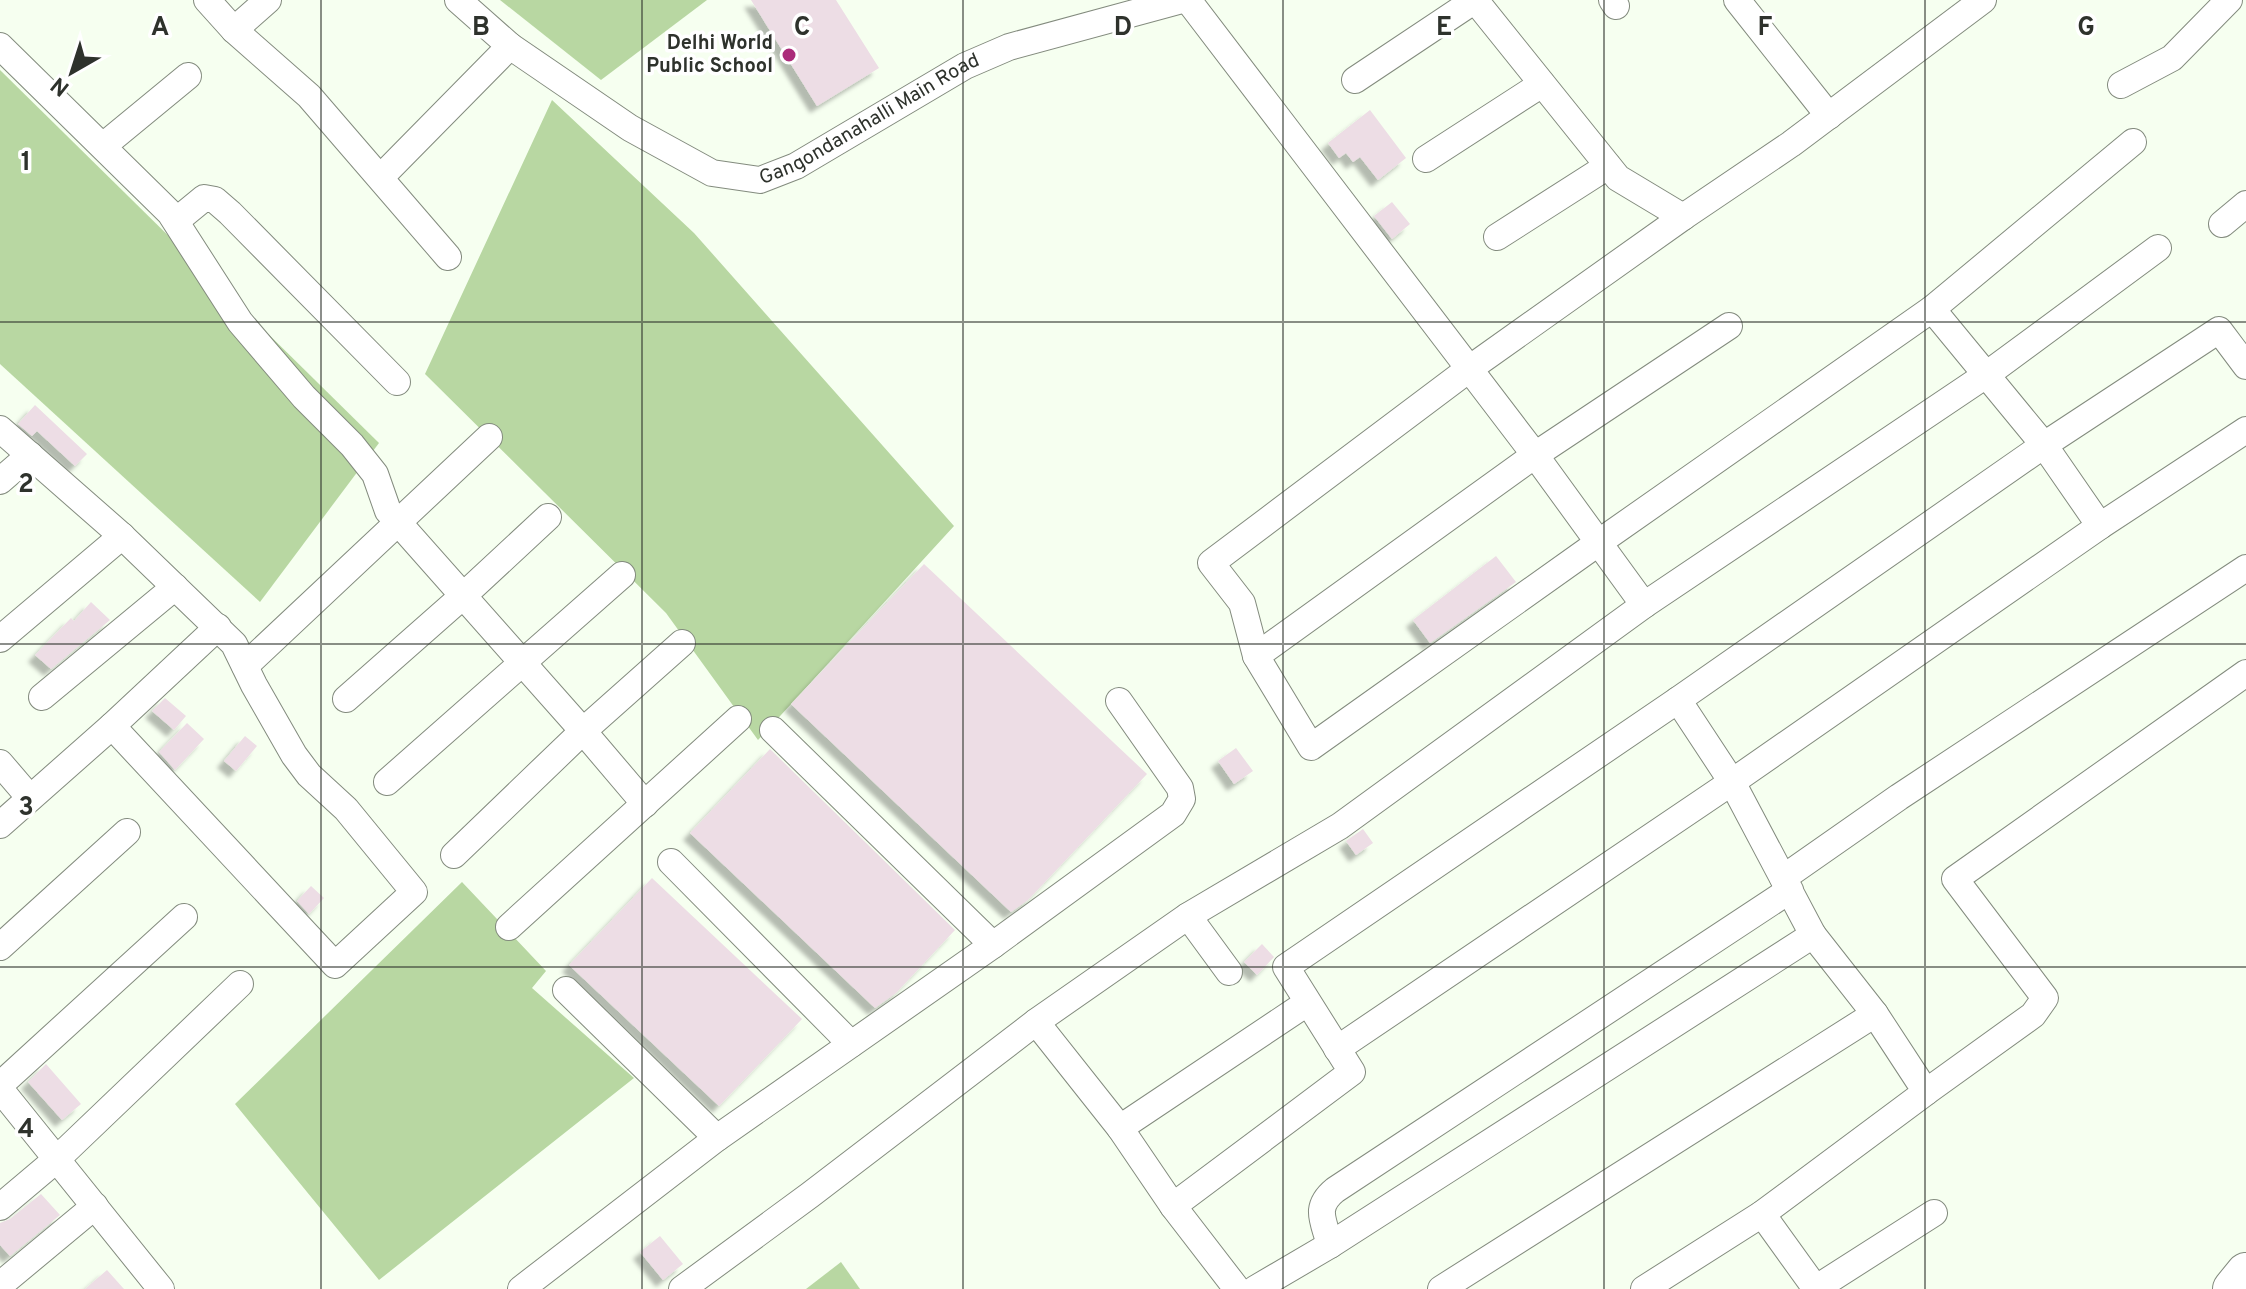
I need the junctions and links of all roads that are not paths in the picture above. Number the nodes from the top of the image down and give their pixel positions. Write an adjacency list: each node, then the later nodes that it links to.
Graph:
1 (207, 0): 9 (street)
2 (268, 0): 9 (street)
3 (458, 0): 11 (street, Gangondanahalli Main Road)
4 (1185, 0): 11 (street, Gangondanahalli Main Road); 32 (street)
5 (1475, 0): 13 (street); 14 (street)
6 (1737, 0): 16 (street)
7 (1983, 0): 16 (street)
8 (2229, 0): 15 (street)
9 (234, 30): 21 (street)
10 (0, 46): 18 (street)
11 (510, 46): 21 (street)
12 (188, 76): 18 (street)
13 (1355, 80)
14 (1542, 84): 19 (street); 20 (street)
15 (2121, 85)
16 (1829, 116): 23 (street)
17 (2133, 142): 29 (street)
18 (103, 146): 24 (street)
19 (1426, 159)
20 (1608, 166): 23 (street); 26 (street)
21 (381, 177): 28 (street)
22 (2246, 204): 25 (street)
23 (1683, 217): 32 (street)
24 (176, 221): 34 (street); 43 (street)
25 (2222, 224)
26 (1497, 237)
27 (2158, 248): 33 (street)
28 (448, 257)
29 (1932, 309): 33 (street); 46 (street)
30 (1729, 326): 40 (street)
31 (2246, 366): 38 (street)
32 (1469, 369): 40 (street); 55 (street)
33 (1986, 375): 38 (street); 51 (street)
34 (397, 382)
35 (0, 429): 39 (street)
36 (2246, 430): 44 (street)
37 (489, 437): 43 (street)
38 (2044, 445): 44 (street); 61 (street)
39 (30, 455): 41 (street); 45 (street)
40 (1535, 455): 46 (street); 55 (street)
41 (0, 481)
42 (548, 517): 50 (street)
43 (398, 523): 50 (street); 57 (street)
44 (2100, 526): 69 (street)
45 (122, 536): 49 (street); 53 (street)
46 (1598, 543): 51 (street); 55 (street)
47 (2246, 568): 76 (street)
48 (622, 575): 56 (street)
49 (175, 587): 52 (street); 59 (street)
50 (464, 595): 56 (street); 60 (street)
51 (1644, 605): 77 (street)
52 (218, 627): 57 (street); 64 (street)
53 (0, 639)
54 (682, 643): 66 (street)
55 (1256, 656)
56 (522, 661): 66 (street); 68 (street)
57 (245, 666): 64 (street)
58 (2246, 673): 92 (street)
59 (42, 697)
60 (346, 699)
61 (1678, 700): 69 (street); 86 (street)
62 (1119, 701): 81 (street)
63 (738, 719): 71 (street)
64 (112, 726): 70 (street)
65 (773, 730): 81 (street)
66 (583, 731): 71 (street); 74 (street)
67 (0, 763): 70 (street)
68 (387, 782)
69 (1732, 782): 76 (street); 90 (street)
70 (30, 798): 72 (street)
71 (645, 804): 79 (street)
72 (0, 825)
73 (127, 832): 82 (street)
74 (454, 855)
75 (671, 862): 89 (street)
76 (1787, 884): 80 (street); 101 (street)
77 (1188, 916): 83 (street); 88 (street)
78 (184, 917): 91 (street)
79 (509, 927)
80 (1813, 935): 87 (street); 101 (street)
81 (993, 945): 89 (street)
82 (0, 947)
83 (1229, 972)
84 (240, 984): 95 (street)
85 (566, 990): 94 (street)
86 (1307, 1003): 90 (street); 93 (street)
87 (1875, 1014): 92 (street); 109 (street)
88 (1036, 1022): 93 (street); 106 (street)
89 (851, 1044): 94 (street)
90 (1337, 1049): 97 (street)
91 (0, 1087): 95 (street)
92 (1926, 1092): 100 (street)
93 (1120, 1128): 97 (street)
94 (717, 1138): 105 (street)
95 (57, 1159): 96 (street); 98 (street)
96 (95, 1206): 103 (street); 104 (street)
97 (1173, 1206): 107 (street)
98 (0, 1207)
99 (1934, 1213): 111 (street)
100 (1762, 1214): 110 (street); 111 (street)
101 (1330, 1245): 108 (street)
102 (2246, 1273): 112 (highway)
103 (0, 1285)
104 (161, 1289)
105 (521, 1289)
106 (682, 1289)
107 (1237, 1289)
108 (1255, 1289)
109 (1441, 1289)
110 (1644, 1289)
111 (1815, 1289)
112 (2233, 1289)

